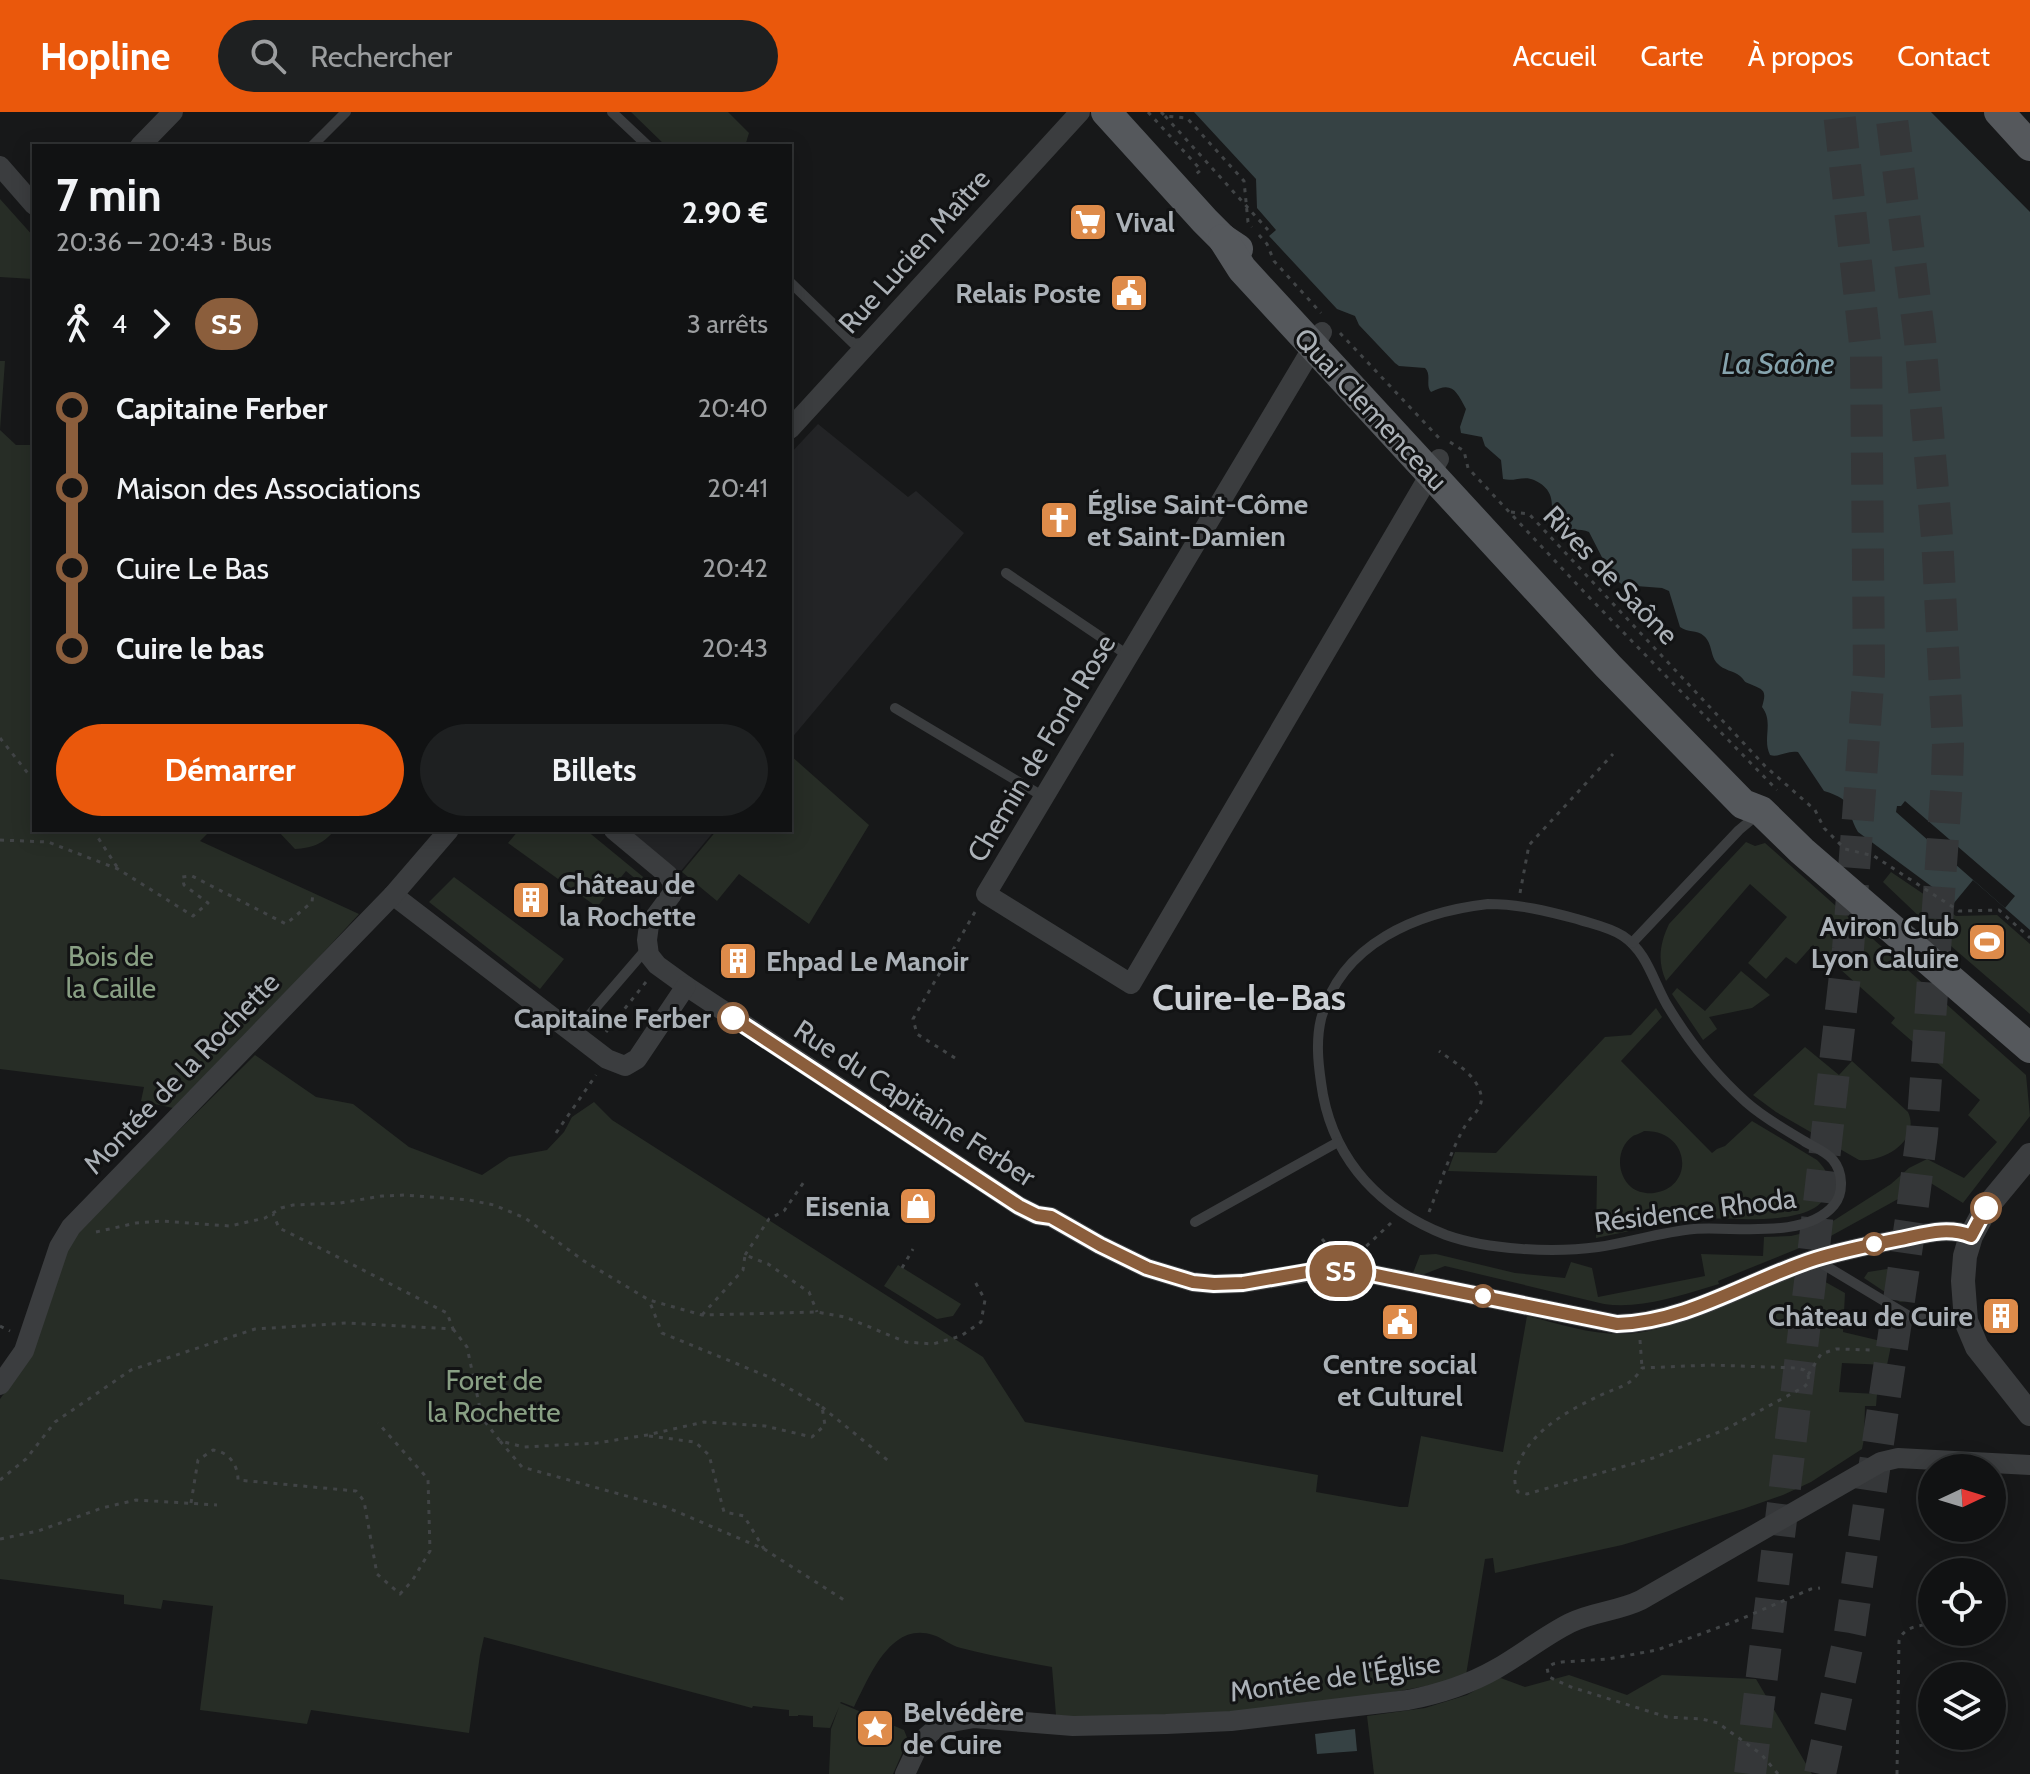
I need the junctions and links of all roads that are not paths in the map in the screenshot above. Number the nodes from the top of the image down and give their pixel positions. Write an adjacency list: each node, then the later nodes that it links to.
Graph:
1 (173, 112): 7 (street)
2 (346, 112): 8 (lane)
3 (612, 112): 9 (lane)
4 (1080, 112): 15 (street, Rue Lucien Maître)
5 (1106, 112): 14 (main road, Quai Clemenceau)
6 (1999, 112): 10 (main road)
7 (142, 144)
8 (314, 144)
9 (646, 144)
10 (2030, 146)
11 (0, 166): 12 (street)
12 (32, 203)
13 (792, 284): 15 (lane)
14 (1323, 330): 17 (main road, Quai Clemenceau); 19 (street, Chemin de Fond Rose)
15 (869, 342): 16 (street, Rue Lucien Maître)
16 (792, 427)
17 (1435, 466): 21 (street, Chemin de Fond Rose); 22 (main road, Quai Clemenceau)
18 (1006, 573): 19 (lane)
19 (1129, 656): 21 (street, Chemin de Fond Rose)
20 (895, 708): 21 (lane)
21 (1044, 797)
22 (1773, 805): 26 (lane); 30 (main road, Quai Clemenceau)
23 (447, 832): 25 (street, Montée de la Rochette)
24 (616, 832): 27 (street)
25 (393, 895): 29 (street); 37 (street, Montée de la Rochette)
26 (1632, 943): 31 (lane); 31 (lane, Résidence Rhoda)
27 (648, 952): 28 (street, Rue du Capitaine Ferber); 29 (lane)
28 (686, 986): 29 (street); 35 (street, Rue du Capitaine Ferber)
29 (574, 1033)
30 (2030, 1048)
31 (1338, 1142): 33 (lane)
32 (2030, 1155): 34 (street)
33 (1195, 1222)
34 (1971, 1236): 35 (street, Rue du Capitaine Ferber); 36 (street)
35 (1814, 1259): 36 (lane)
36 (1966, 1321): 38 (street)
37 (0, 1385)
38 (2030, 1414)
39 (2030, 1465): 40 (street, Montée de l'Église)
40 (905, 1774)

